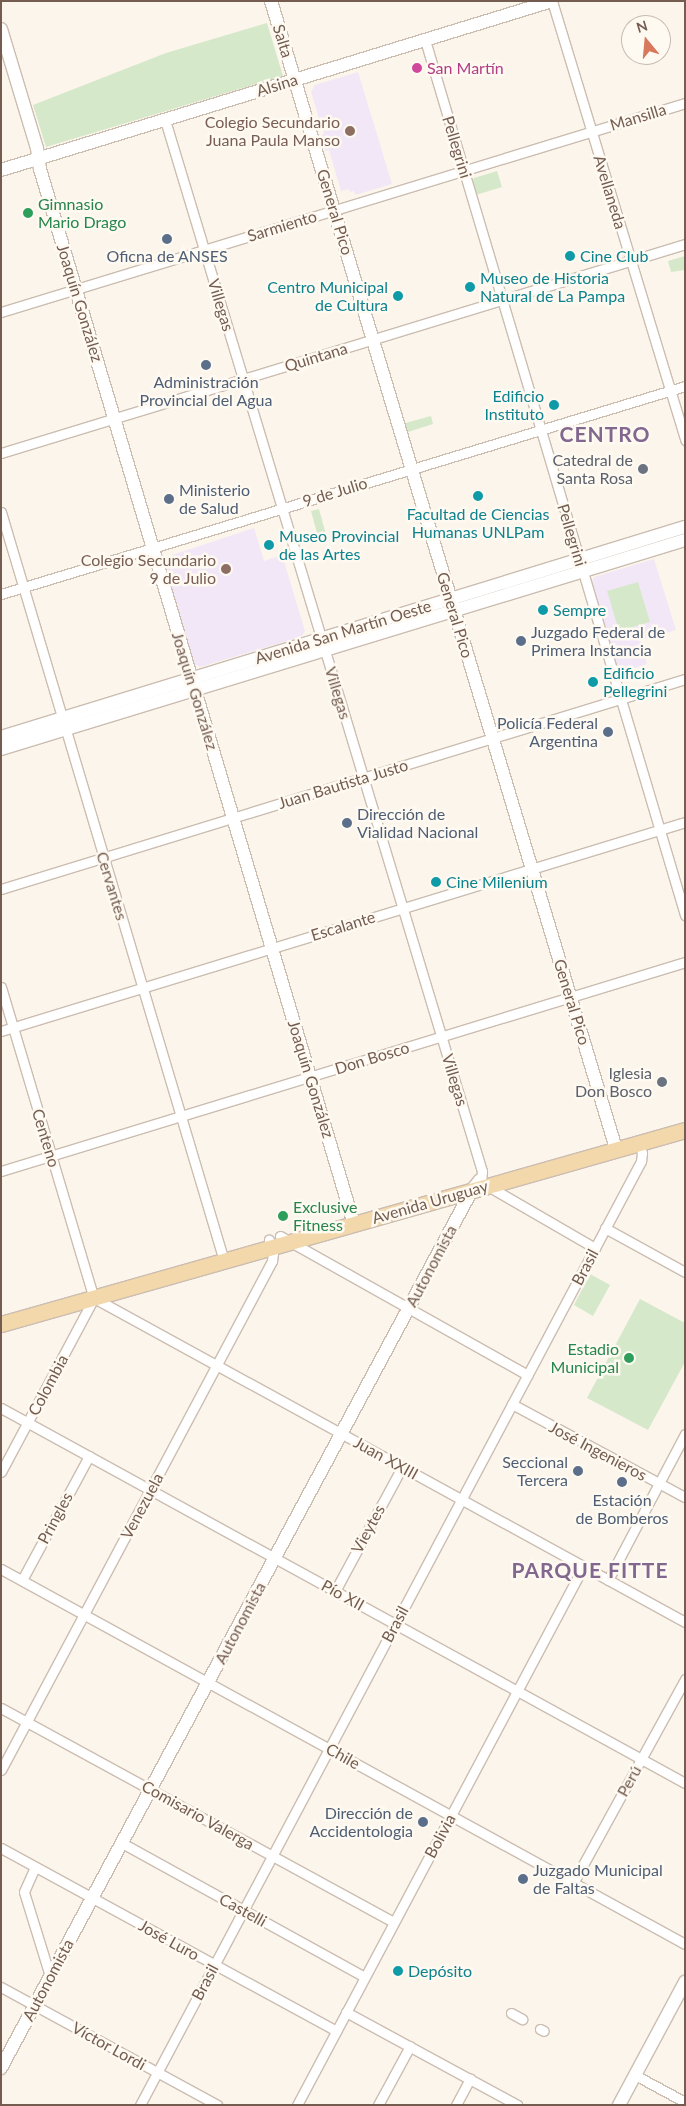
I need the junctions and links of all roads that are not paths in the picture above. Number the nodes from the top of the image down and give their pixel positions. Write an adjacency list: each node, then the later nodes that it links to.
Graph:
1 (271, 1): 5 (street, Salta)
2 (552, 1): 4 (street, Alsina); 8 (street, Avellaneda)
3 (1, 29): 9 (street, Joaquín González)
4 (425, 40): 5 (street, Alsina); 11 (street, Pellegrini)
5 (295, 80): 7 (street, Alsina); 12 (street, General Pico)
6 (685, 103): 8 (street, Mansilla)
7 (166, 120): 9 (street, Alsina); 14 (street, Villegas)
8 (591, 131): 11 (street, Sarmiento); 15 (street, Avellaneda)
9 (39, 158): 10 (street, Alsina); 16 (street, Joaquín González)
10 (1, 170)
11 (464, 170): 12 (street, Sarmiento); 17 (street, Pellegrini)
12 (334, 210): 14 (street, Sarmiento); 19 (street, General Pico)
13 (685, 244): 15 (street, Quintana)
14 (205, 249): 16 (street, Sarmiento); 20 (street, Villegas)
15 (630, 261): 17 (street, Quintana); 22 (street, Avellaneda)
16 (76, 289): 18 (street, Sarmiento); 23 (street, Joaquín González)
17 (502, 300): 19 (street, Quintana); 24 (street, Pellegrini)
18 (1, 312)
19 (373, 339): 20 (street, Quintana); 27 (street, General Pico)
20 (244, 379): 23 (street, Quintana); 28 (street, Villegas)
21 (685, 386): 22 (street, 9 de Julio)
22 (670, 390): 24 (street, 9 de Julio); 25 (street, Avellaneda)
23 (114, 418): 26 (street, Quintana); 32 (street, Joaquín González)
24 (541, 429): 27 (street, 9 de Julio); 33 (street, Pellegrini)
25 (685, 440)
26 (1, 453)
27 (412, 469): 28 (street, 9 de Julio); 36 (street, General Pico)
28 (282, 508): 32 (street, 9 de Julio); 37 (street, Villegas)
29 (1, 512): 34 (street, Cervantes)
30 (685, 527): 33 (street, Avenida San Martín Oeste)
31 (685, 540): 33 (street, Avenida San Martín Oeste)
32 (153, 548): 34 (street, 9 de Julio); 39 (street, Joaquín González)
33 (581, 565): 36 (street, Avenida San Martín Oeste); 40 (street, Pellegrini)
34 (24, 587): 35 (street, 9 de Julio); 41 (street, Cervantes)
35 (1, 594)
36 (452, 605): 37 (street, Avenida San Martín Oeste); 43 (street, General Pico)
37 (323, 644): 39 (street, Avenida San Martín Oeste); 45 (street, Villegas)
38 (685, 679): 40 (street, Juan Bautista Justo)
39 (194, 684): 41 (street, Avenida San Martín Oeste); 46 (street, Joaquín González)
40 (621, 699): 43 (street, Juan Bautista Justo); 48 (street, Pellegrini)
41 (64, 724): 42 (street, Avenida San Martín Oeste); 44 (street, Avenida San Martín Oeste); 49 (street, Cervantes)
42 (1, 737)
43 (492, 738): 45 (street, Juan Bautista Justo); 50 (street, General Pico)
44 (1, 749)
45 (364, 778): 46 (street, Juan Bautista Justo); 52 (street, Villegas)
46 (233, 818): 49 (street, Juan Bautista Justo); 54 (street, Joaquín González)
47 (685, 822): 48 (street, Escalante)
48 (659, 830): 50 (street, Escalante); 53 (street, Pellegrini)
49 (104, 858): 51 (street, Juan Bautista Justo); 57 (street, Cervantes)
50 (532, 869): 52 (street, Escalante); 58 (street, General Pico)
51 (1, 889)
52 (403, 908): 54 (street, Escalante); 61 (street, Villegas)
53 (685, 915)
54 (272, 948): 57 (street, Escalante); 62 (street, Joaquín González)
55 (685, 962): 58 (street, Don Bosco)
56 (1, 987): 59 (street, Centeno)
57 (143, 988): 59 (street, Escalante); 63 (street, Cervantes)
58 (570, 997): 61 (street, Don Bosco); 67 (street, General Pico)
59 (13, 1027): 60 (street, Escalante); 68 (street, Centeno)
60 (1, 1031)
61 (442, 1036): 62 (street, Don Bosco); 70 (street, Villegas)
62 (310, 1077): 63 (street, Don Bosco); 71 (street, Joaquín González)
63 (181, 1116): 68 (street, Don Bosco); 75 (street, Cervantes)
64 (685, 1122): 67 (main road, Avenida Uruguay)
65 (685, 1130): 66 (main road, Avenida Uruguay)
66 (640, 1142): 67 (main road, Avenida Uruguay); 72 (street, Brasil)
67 (615, 1145): 70 (main road, Avenida Uruguay)
68 (52, 1156): 69 (street, Don Bosco); 77 (street, Centeno)
69 (1, 1171)
70 (479, 1185): 71 (main road, Avenida Uruguay); 74 (street); 78 (street, Autonomista)
71 (353, 1220): 73 (main road, Avenida Uruguay)
72 (605, 1228): 74 (street, Brasil); 76 (street)
73 (278, 1241): 75 (main road, Avenida Uruguay); 78 (street); 81 (street, Venezuela)
74 (595, 1248): 82 (street, Brasil)
75 (223, 1257): 77 (main road, Avenida Uruguay)
76 (685, 1272)
77 (93, 1294): 79 (main road, Avenida Uruguay); 80 (main road, Avenida Uruguay); 81 (street, Juan XXIII); 85 (street, Colombia)
78 (408, 1308): 82 (street); 86 (street, Autonomista)
79 (1, 1316)
80 (1, 1324)
81 (216, 1365): 86 (street, Juan XXIII); 92 (street, Venezuela)
82 (528, 1375): 83 (street, Brasil)
83 (512, 1404): 91 (street, José Ingenieros); 94 (street, Brasil)
84 (1, 1408): 85 (street, Pío XII)
85 (28, 1422): 88 (street, Pío XII); 90 (street, Colombia)
86 (341, 1434): 89 (street, Juan XXIII); 95 (street, Autonomista)
87 (685, 1434): 91 (street)
88 (89, 1456): 92 (street, Pío XII); 98 (street, Pringles)
89 (402, 1467): 94 (street, Juan XXIII); 100 (street, Vieytes)
90 (1, 1472)
91 (658, 1483): 93 (street, José Ingenieros); 99 (street)
92 (150, 1490): 95 (street, Pío XII); 101 (street, Venezuela)
93 (685, 1498)
94 (461, 1500): 96 (street, Juan XXIII); 103 (street, Brasil)
95 (274, 1558): 100 (street, Pío XII); 105 (street, Autonomista)
96 (584, 1567): 99 (street, Juan XXIII); 106 (street, Bolivia)
97 (1, 1569): 98 (street, Chile)
98 (22, 1580): 101 (street, Chile)
99 (608, 1580): 102 (street, Juan XXIII)
100 (335, 1591): 103 (street, Pío XII)
101 (84, 1614): 105 (street, Chile); 108 (street, Venezuela)
102 (685, 1622)
103 (395, 1624): 106 (street, Pío XII); 109 (street, Brasil)
104 (685, 1679): 110 (street, Perú)
105 (208, 1682): 109 (street, Chile); 113 (street, Autonomista)
106 (517, 1691): 110 (street, Pío XII); 114 (street, Bolivia)
107 (1, 1708): 108 (street, Comisario Valerga)
108 (27, 1722): 111 (street, Venezuela); 113 (street, Comisario Valerga)
109 (329, 1749): 114 (street, Chile); 117 (street, Brasil)
110 (641, 1759): 112 (street, Pío XII); 119 (street, Perú)
111 (1, 1770)
112 (685, 1783)
113 (150, 1790): 115 (street, Autonomista); 117 (street, Comisario Valerga)
114 (451, 1815): 119 (street, Chile); 122 (street, Bolivia)
115 (122, 1843): 120 (street, Autonomista); 121 (street, Castelli)
116 (1, 1848): 118 (street, José Luro)
117 (272, 1856): 121 (street, Brasil); 122 (street, Comisario Valerga)
118 (35, 1866): 120 (street, José Luro); 125 (street)
119 (573, 1882): 123 (street, Chile)
120 (92, 1898): 124 (street, José Luro); 125 (street, Autonomista)
121 (243, 1910): 124 (street, Brasil); 126 (street, Castelli)
122 (394, 1922): 126 (street, Bolivia)
123 (685, 1944)
124 (214, 1964): 133 (street, José Luro); 136 (street, Brasil)
125 (50, 1976): 129 (street, Autonomista)
126 (365, 1977): 130 (street, Bolivia)
127 (685, 1982): 137 (street)
128 (1, 1987): 129 (street, Víctor Lordi)
129 (35, 2006): 135 (street, Autonomista); 136 (street, Víctor Lordi)
130 (346, 2012): 133 (street, Bolivia); 134 (street)
131 (511, 2013): 132 (street)
132 (522, 2019)
133 (336, 2031): 142 (street, Bolivia)
134 (410, 2046): 138 (street); 143 (street)
135 (1, 2068)
136 (157, 2072): 140 (street, Brasil); 141 (street, Víctor Lordi)
137 (635, 2075): 139 (street); 146 (street)
138 (470, 2079): 144 (street); 145 (street)
139 (685, 2102)
140 (140, 2105)
141 (217, 2105)
142 (297, 2105)
143 (378, 2105)
144 (456, 2105)
145 (517, 2105)
146 (619, 2105)

